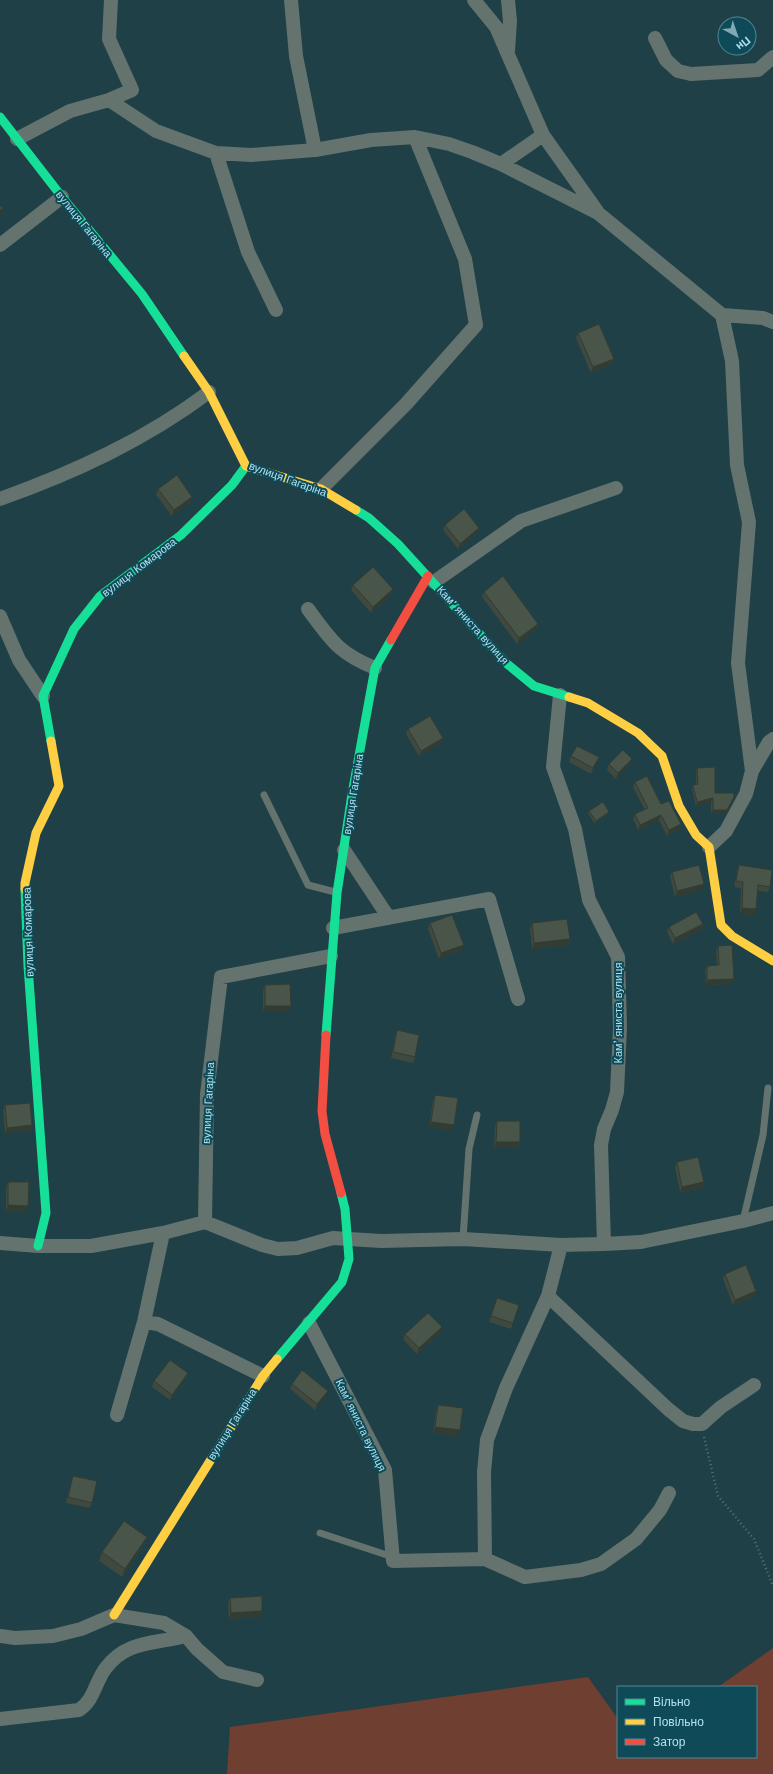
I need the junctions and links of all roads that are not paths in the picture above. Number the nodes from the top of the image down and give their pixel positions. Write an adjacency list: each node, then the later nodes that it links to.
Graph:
1 (111, 0): 8 (street)
2 (291, 0): 13 (street)
3 (474, 0): 6 (street)
4 (508, 0): 6 (street)
5 (655, 38): 7 (street)
6 (508, 53): 10 (street)
7 (773, 56)
8 (109, 100): 12 (street); 14 (street)
9 (0, 117): 12 (street, вулиця Гагаріна)
10 (543, 135): 15 (street); 17 (street)
11 (415, 137): 13 (street); 15 (street); 25 (street)
12 (17, 139): 16 (street, вулиця Гагаріна)
13 (315, 150): 14 (street)
14 (216, 153): 19 (street)
15 (502, 164): 17 (street)
16 (62, 197): 18 (street); 22 (street, вулиця Гагаріна)
17 (598, 213): 20 (street)
18 (0, 245)
19 (276, 310)
20 (722, 315): 21 (street); 34 (street)
21 (773, 322)
22 (209, 392): 23 (street, вулиця Гагаріна); 26 (street)
23 (246, 466): 25 (street, вулиця Гагаріна); 32 (street, вулиця Комарова)
24 (616, 488): 27 (street)
25 (321, 489): 27 (street, вулиця Гагаріна)
26 (0, 499)
27 (431, 579): 30 (street, вулиця Гагаріна); 31 (street, Камʼяниста вулиця)
28 (308, 609): 30 (street)
29 (0, 616): 32 (street)
30 (375, 668): 37 (street, вулиця Гагаріна)
31 (560, 695): 36 (street, Камʼяниста вулиця); 53 (street, Камʼяниста вулиця)
32 (44, 696): 55 (street, вулиця Комарова)
33 (773, 739): 34 (street)
34 (752, 771): 36 (street)
35 (264, 795): 38 (lane)
36 (708, 848): 42 (street)
37 (344, 850): 38 (street, вулиця Гагаріна); 39 (street)
38 (337, 893): 40 (street, вулиця Гагаріна)
39 (389, 918): 40 (street); 43 (street)
40 (333, 928): 41 (street, вулиця Гагаріна)
41 (331, 956): 48 (street, вулиця Гагаріна); 50 (street, вулиця Гагаріна)
42 (773, 961)
43 (518, 999)
44 (768, 1088): 47 (lane)
45 (477, 1115): 51 (lane)
46 (773, 1213): 47 (street)
47 (743, 1221): 53 (street)
48 (205, 1222): 49 (street); 50 (street)
49 (163, 1233): 55 (street); 57 (street)
50 (348, 1239): 51 (street); 58 (street, вулиця Гагаріна)
51 (463, 1239): 54 (street)
52 (0, 1243): 55 (street)
53 (604, 1244): 54 (street)
54 (561, 1245): 56 (street)
55 (38, 1246)
56 (548, 1296): 60 (street); 65 (street)
57 (144, 1322): 59 (street); 61 (street)
58 (309, 1323): 59 (street, вулиця Гагаріна); 64 (street, Камʼяниста вулиця)
59 (263, 1376): 66 (street, вулиця Гагаріна)
60 (754, 1385)
61 (117, 1415)
62 (668, 1493): 65 (street)
63 (320, 1533): 64 (lane)
64 (393, 1557): 65 (street)
65 (486, 1559)
66 (114, 1615): 67 (street); 68 (street)
67 (0, 1636)
68 (186, 1636): 69 (street); 70 (street)
69 (257, 1680)
70 (0, 1719)

